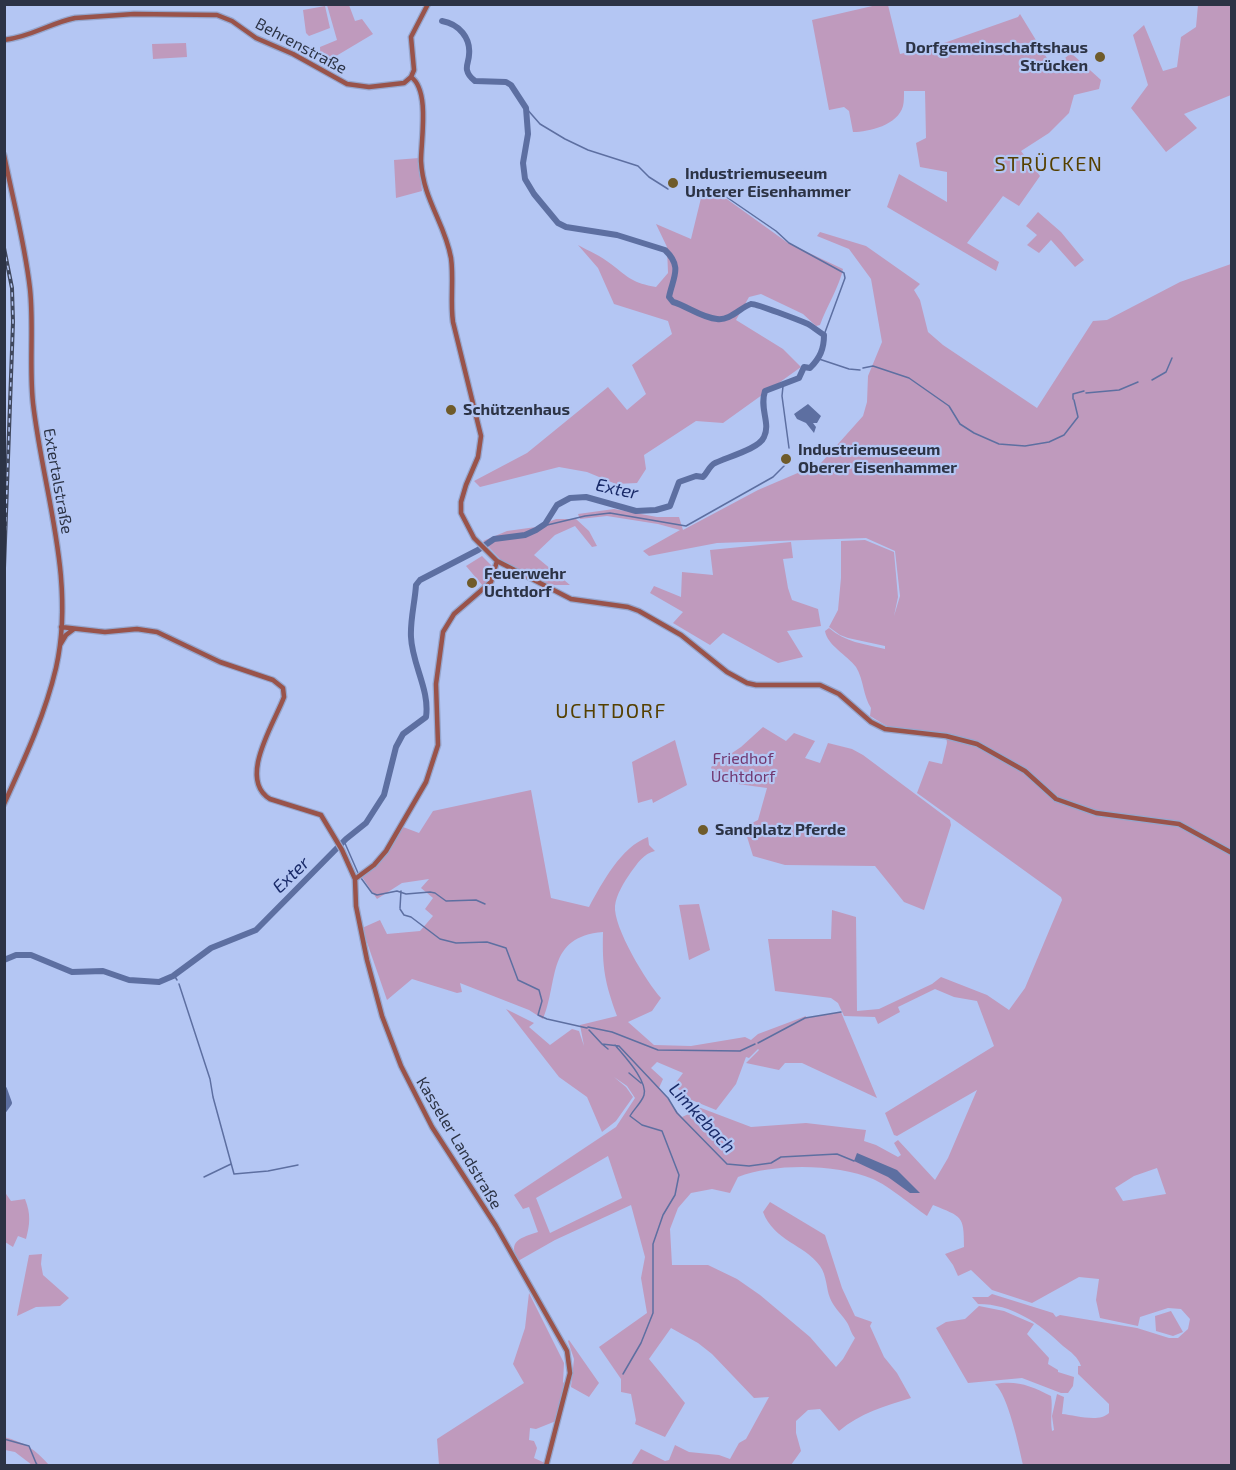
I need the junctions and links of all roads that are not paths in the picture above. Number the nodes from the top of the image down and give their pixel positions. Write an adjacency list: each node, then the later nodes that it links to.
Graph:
1 (428, 4): 3 (street)
2 (4, 40): 3 (street, Behrenstraße)
3 (411, 77): 5 (street)
4 (4, 155): 6 (street, Extertalstraße)
5 (497, 561): 10 (street); 11 (street)
6 (61, 627): 7 (street, Kasseler Landstraße); 8 (street, Extertalstraße)
7 (75, 629): 8 (street); 11 (street, Kasseler Landstraße)
8 (59, 647): 9 (street, Extertalstraße)
9 (4, 804)
10 (1232, 853)
11 (355, 879): 12 (street, Kasseler Landstraße)
12 (546, 1466)

